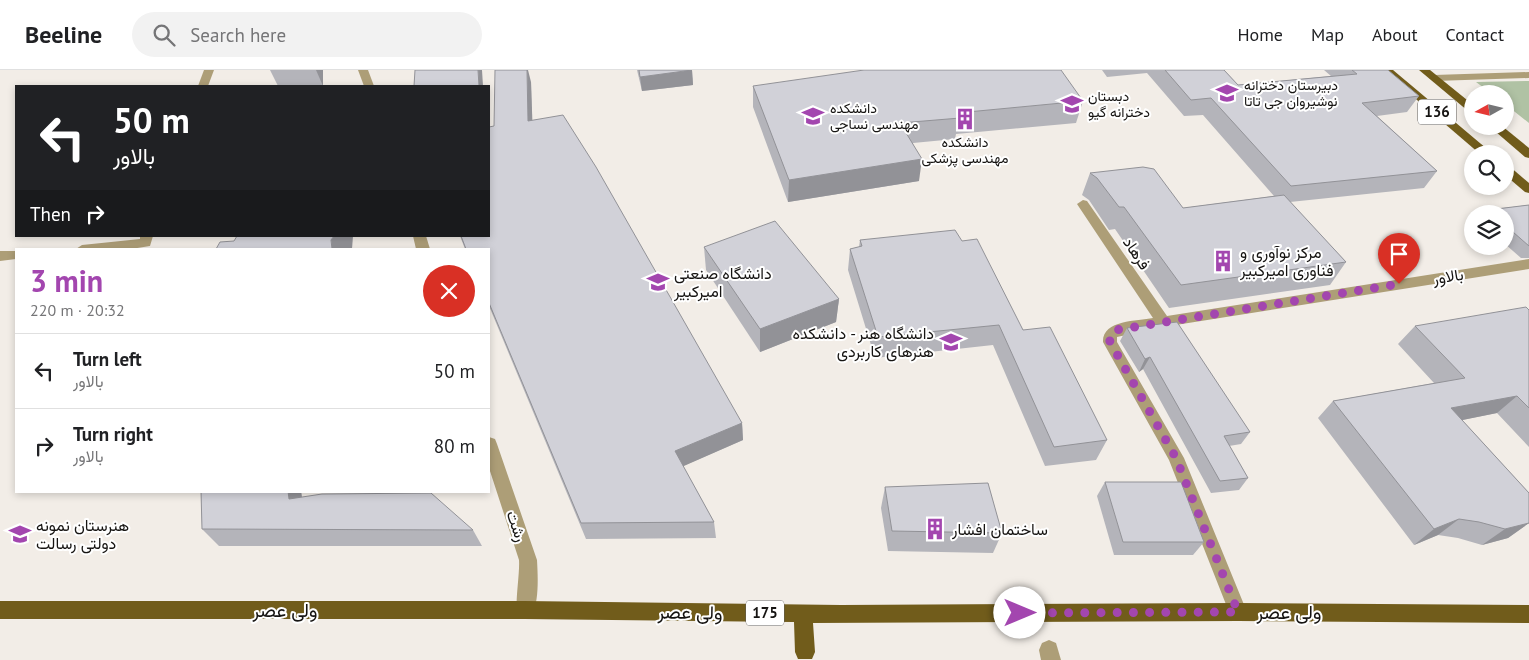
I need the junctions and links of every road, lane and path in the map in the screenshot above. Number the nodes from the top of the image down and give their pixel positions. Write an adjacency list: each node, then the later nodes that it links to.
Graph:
1 (209, 70): 7 (street)
2 (363, 70): 8 (street)
3 (1387, 70): 11 (main road, 136)
4 (1424, 70): 6 (main road, 136)
5 (1529, 75): 6 (street)
6 (1434, 78): 9 (main road, 136)
7 (203, 85)
8 (369, 85)
9 (1464, 102)
10 (1506, 135): 12 (main road)
11 (1476, 145)
12 (1529, 154)
13 (1514, 176): 14 (main road)
14 (1529, 189)
15 (1083, 204): 21 (street, فرهاد)
16 (145, 243): 17 (street)
17 (92, 248)
18 (15, 255): 19 (street)
19 (0, 256)
20 (1529, 264): 21 (street, بالاور)
21 (1163, 322): 25 (street, بالاور)
22 (490, 447): 24 (street, رشت)
23 (0, 610): 24 (main road, ولی عصر / 175)
24 (525, 610): 26 (main road, ولی عصر / 175)
25 (1238, 612): 26 (main road, ولی عصر / 175); 27 (main road, ولی عصر / 175)
26 (803, 613): 28 (main road)
27 (1529, 614)
28 (805, 656)

